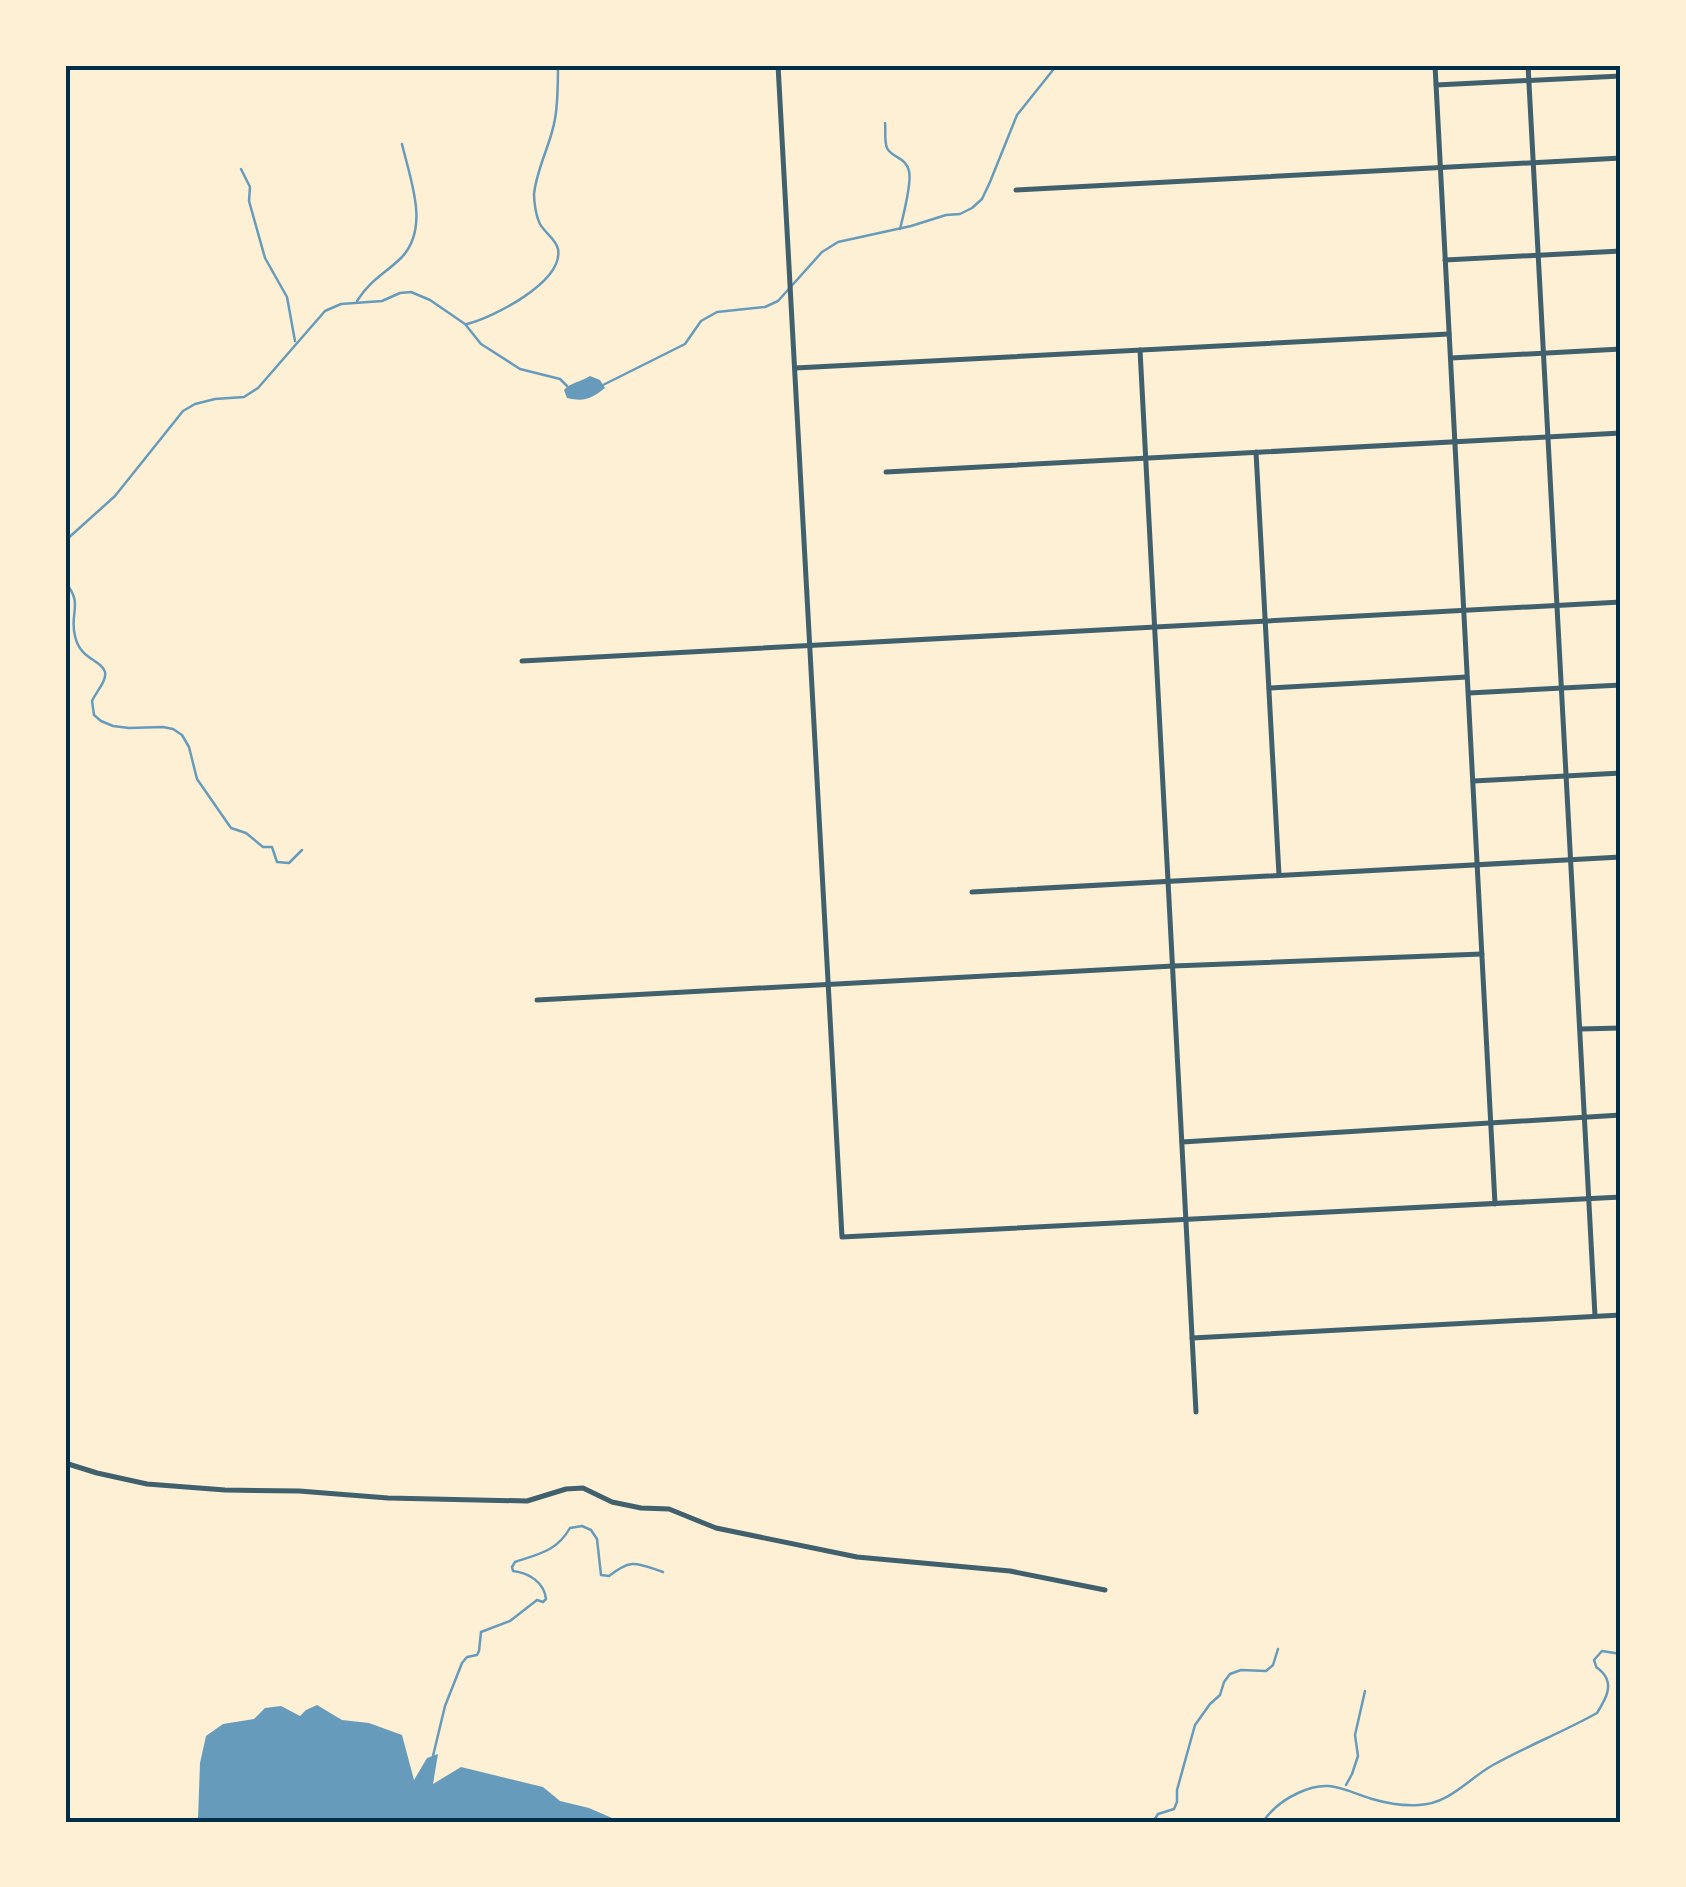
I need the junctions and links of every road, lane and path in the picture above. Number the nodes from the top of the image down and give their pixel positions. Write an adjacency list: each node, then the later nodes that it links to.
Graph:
1 (778, 65): 19 (street)
2 (1435, 65): 6 (street)
3 (1528, 65): 5 (street)
4 (1621, 76): 5 (street)
5 (1529, 80): 6 (street); 8 (street)
6 (1436, 85): 9 (street)
7 (1621, 158): 8 (street)
8 (1534, 162): 9 (street); 12 (street)
9 (1440, 167): 10 (street); 13 (street)
10 (1016, 190)
11 (1621, 250): 12 (street)
12 (1538, 255): 13 (street); 17 (street)
13 (1445, 260): 14 (street)
14 (1449, 334): 16 (street); 18 (street)
15 (1621, 349): 17 (street)
16 (1140, 350): 19 (street); 24 (street)
17 (1544, 353): 18 (street); 21 (street)
18 (1450, 358): 22 (street)
19 (794, 368): 31 (street)
20 (1621, 432): 21 (street)
21 (1548, 436): 22 (street); 27 (street)
22 (1455, 442): 23 (street); 28 (street)
23 (1256, 452): 24 (street); 29 (street)
24 (1146, 458): 25 (street); 30 (street)
25 (886, 472)
26 (1621, 602): 27 (street)
27 (1557, 606): 28 (street); 36 (street)
28 (1464, 610): 29 (street); 33 (street)
29 (1266, 621): 30 (street); 35 (street)
30 (1155, 627): 31 (street); 45 (street)
31 (809, 645): 32 (street); 49 (street)
32 (522, 660)
33 (1468, 677): 35 (street); 37 (street)
34 (1621, 685): 36 (street)
35 (1269, 688): 44 (street)
36 (1561, 688): 37 (street); 39 (street)
37 (1468, 693): 40 (street)
38 (1621, 773): 39 (street)
39 (1566, 776): 40 (street); 42 (street)
40 (1473, 780): 43 (street)
41 (1621, 857): 42 (street)
42 (1570, 860): 43 (street); 52 (street)
43 (1478, 865): 44 (street); 47 (street)
44 (1279, 875): 45 (street)
45 (1168, 881): 46 (street); 48 (street)
46 (972, 892)
47 (1482, 954): 48 (street); 55 (street)
48 (1173, 966): 49 (street); 56 (street)
49 (827, 984): 50 (street); 60 (street)
50 (537, 1000)
51 (1621, 1028): 52 (street)
52 (1580, 1029): 54 (street)
53 (1621, 1115): 54 (street)
54 (1584, 1117): 55 (street); 58 (street)
55 (1491, 1122): 56 (street); 59 (street)
56 (1182, 1142): 60 (street)
57 (1621, 1197): 58 (street)
58 (1588, 1199): 59 (street); 62 (street)
59 (1496, 1204): 60 (street)
60 (1186, 1219): 63 (street)
61 (1621, 1315): 62 (street)
62 (1595, 1316): 63 (street)
63 (1192, 1338): 64 (street)
64 (1196, 1412)
65 (65, 1463): 66 (street)
66 (1105, 1590)

